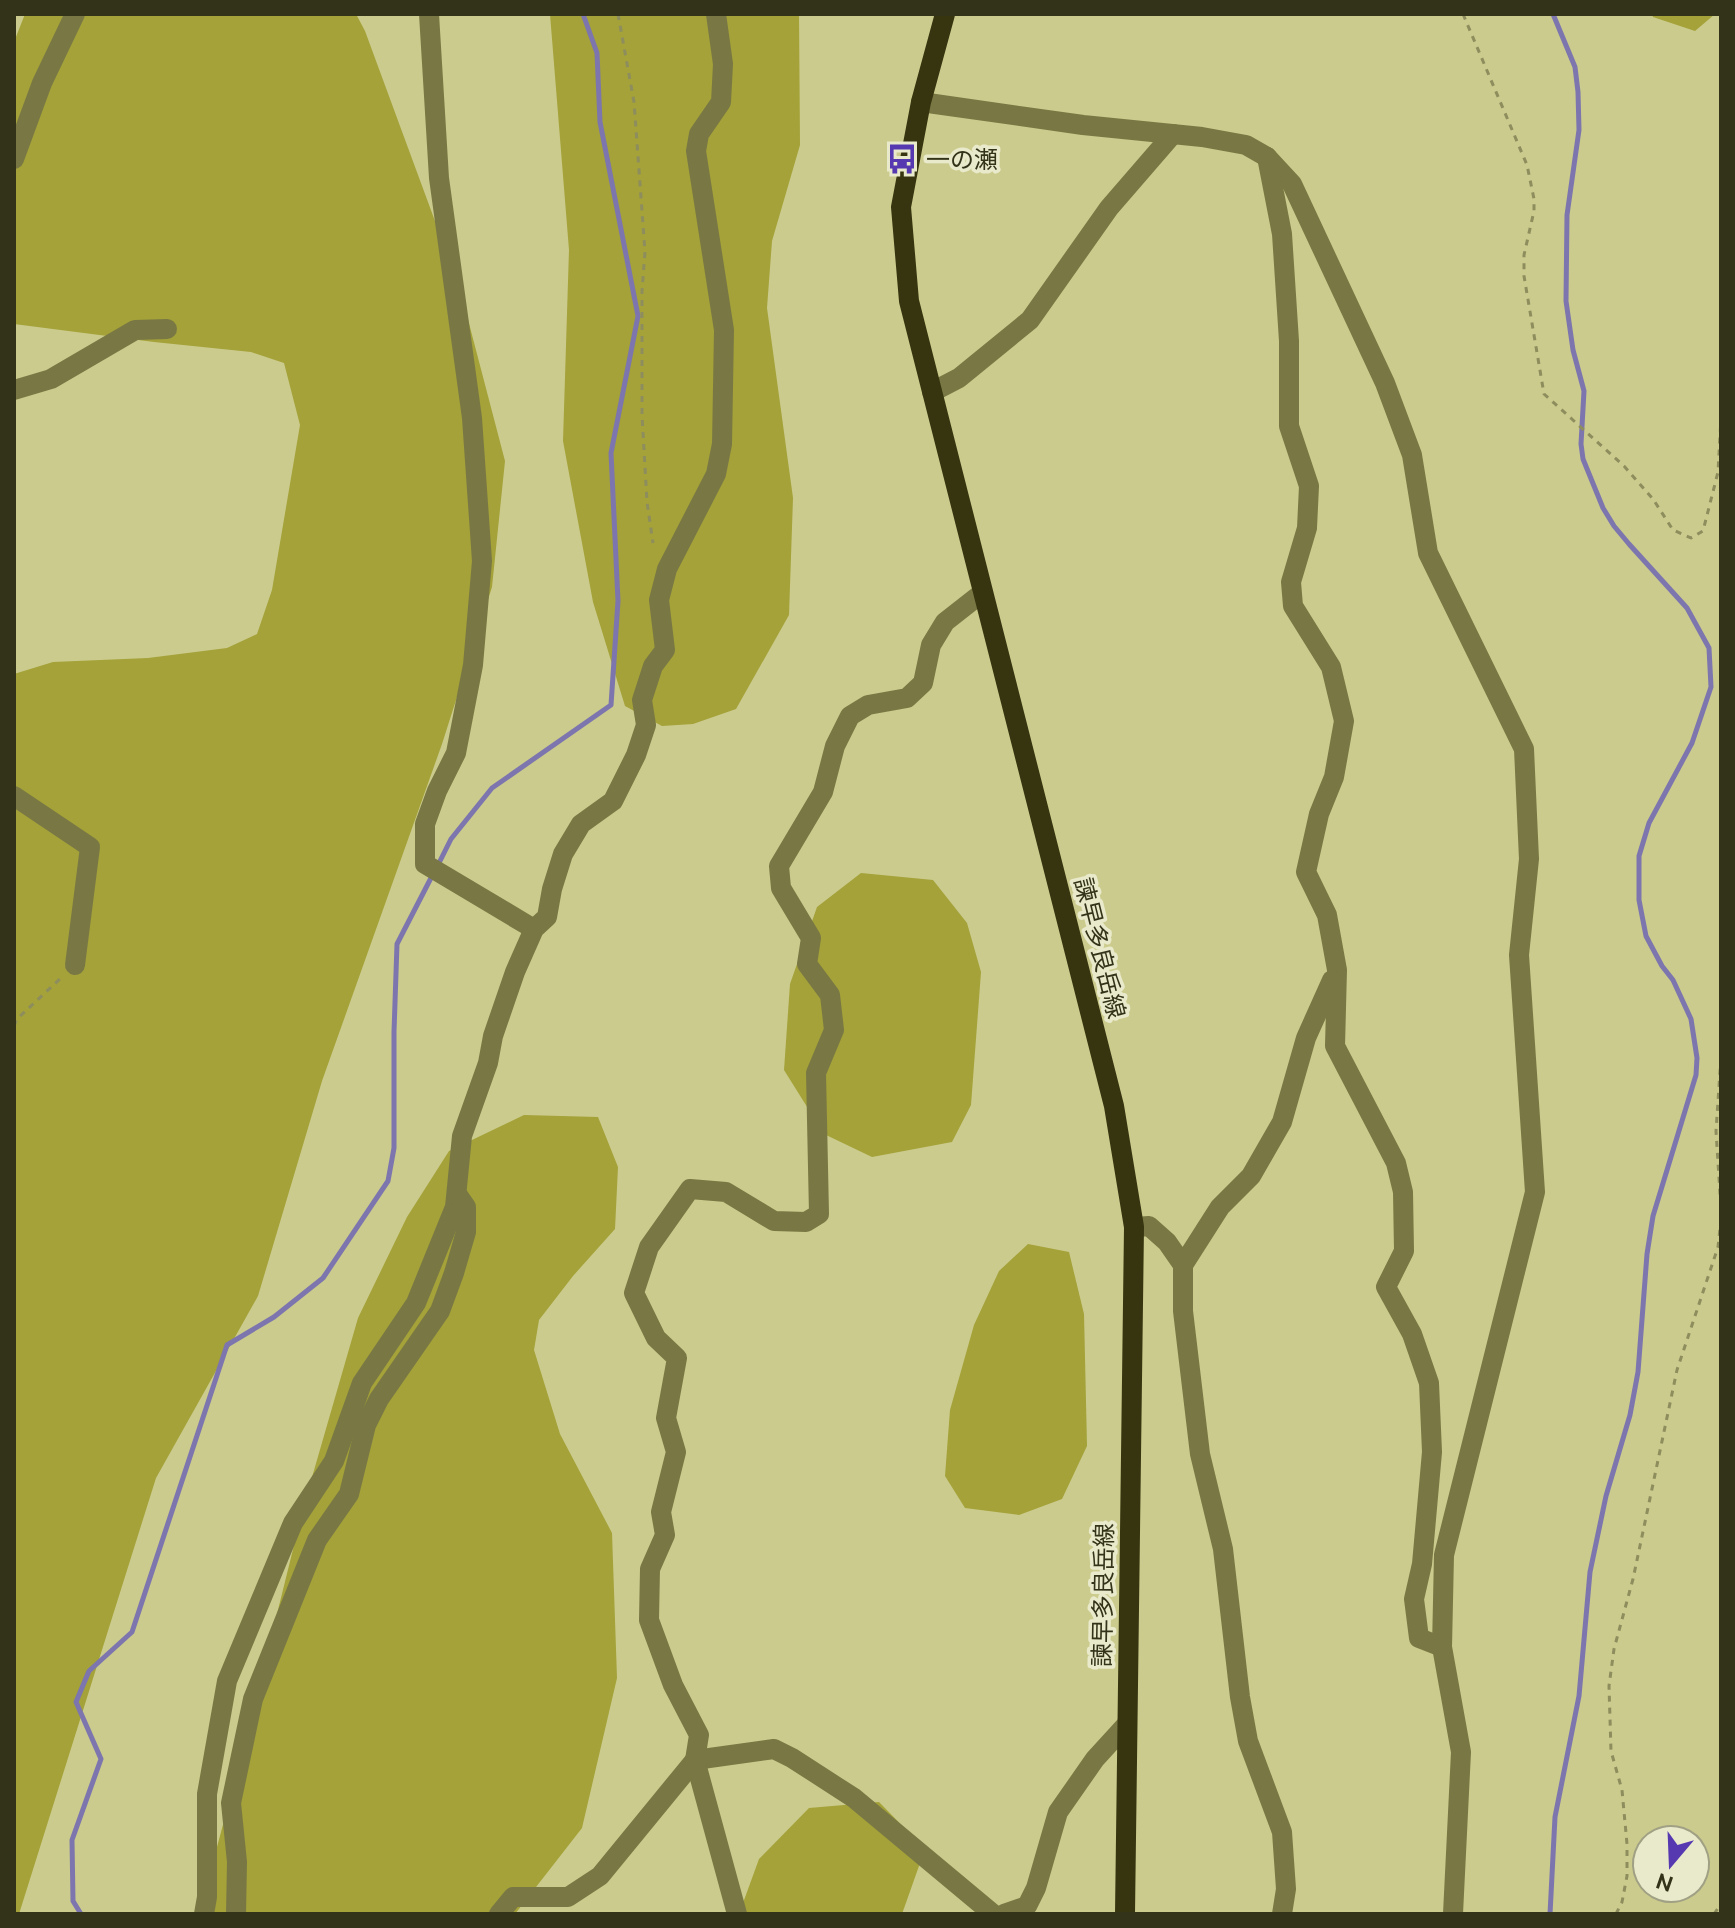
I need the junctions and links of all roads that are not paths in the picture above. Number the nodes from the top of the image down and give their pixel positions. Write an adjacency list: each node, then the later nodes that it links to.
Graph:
1 (75, 14): 8 (street)
2 (429, 14): 14 (street)
3 (716, 14): 14 (street)
4 (945, 14): 5 (main road, 諫早多良岳線)
5 (921, 102): 6 (street); 11 (main road, 諫早多良岳線)
6 (1173, 134): 7 (street); 11 (street)
7 (1267, 157): 16 (street); 20 (street)
8 (14, 159)
9 (167, 329): 10 (street)
10 (14, 390)
11 (932, 392): 12 (main road, 諫早多良岳線)
12 (982, 593): 18 (main road, 諫早多良岳線); 22 (street)
13 (14, 796): 15 (street)
14 (534, 929): 17 (street)
15 (75, 965)
16 (1337, 970): 19 (street); 20 (street)
17 (456, 1194): 23 (street); 24 (street)
18 (1134, 1227): 19 (street); 21 (main road, 諫早多良岳線)
19 (1183, 1265): 30 (street)
20 (1442, 1647): 31 (street)
21 (1127, 1724): 28 (street); 29 (main road, 諫早多良岳線)
22 (695, 1760): 25 (street); 26 (street); 27 (street)
23 (204, 1914)
24 (236, 1914)
25 (499, 1914)
26 (737, 1914)
27 (993, 1914)
28 (1004, 1914)
29 (1125, 1914)
30 (1282, 1914)
31 (1453, 1914)

